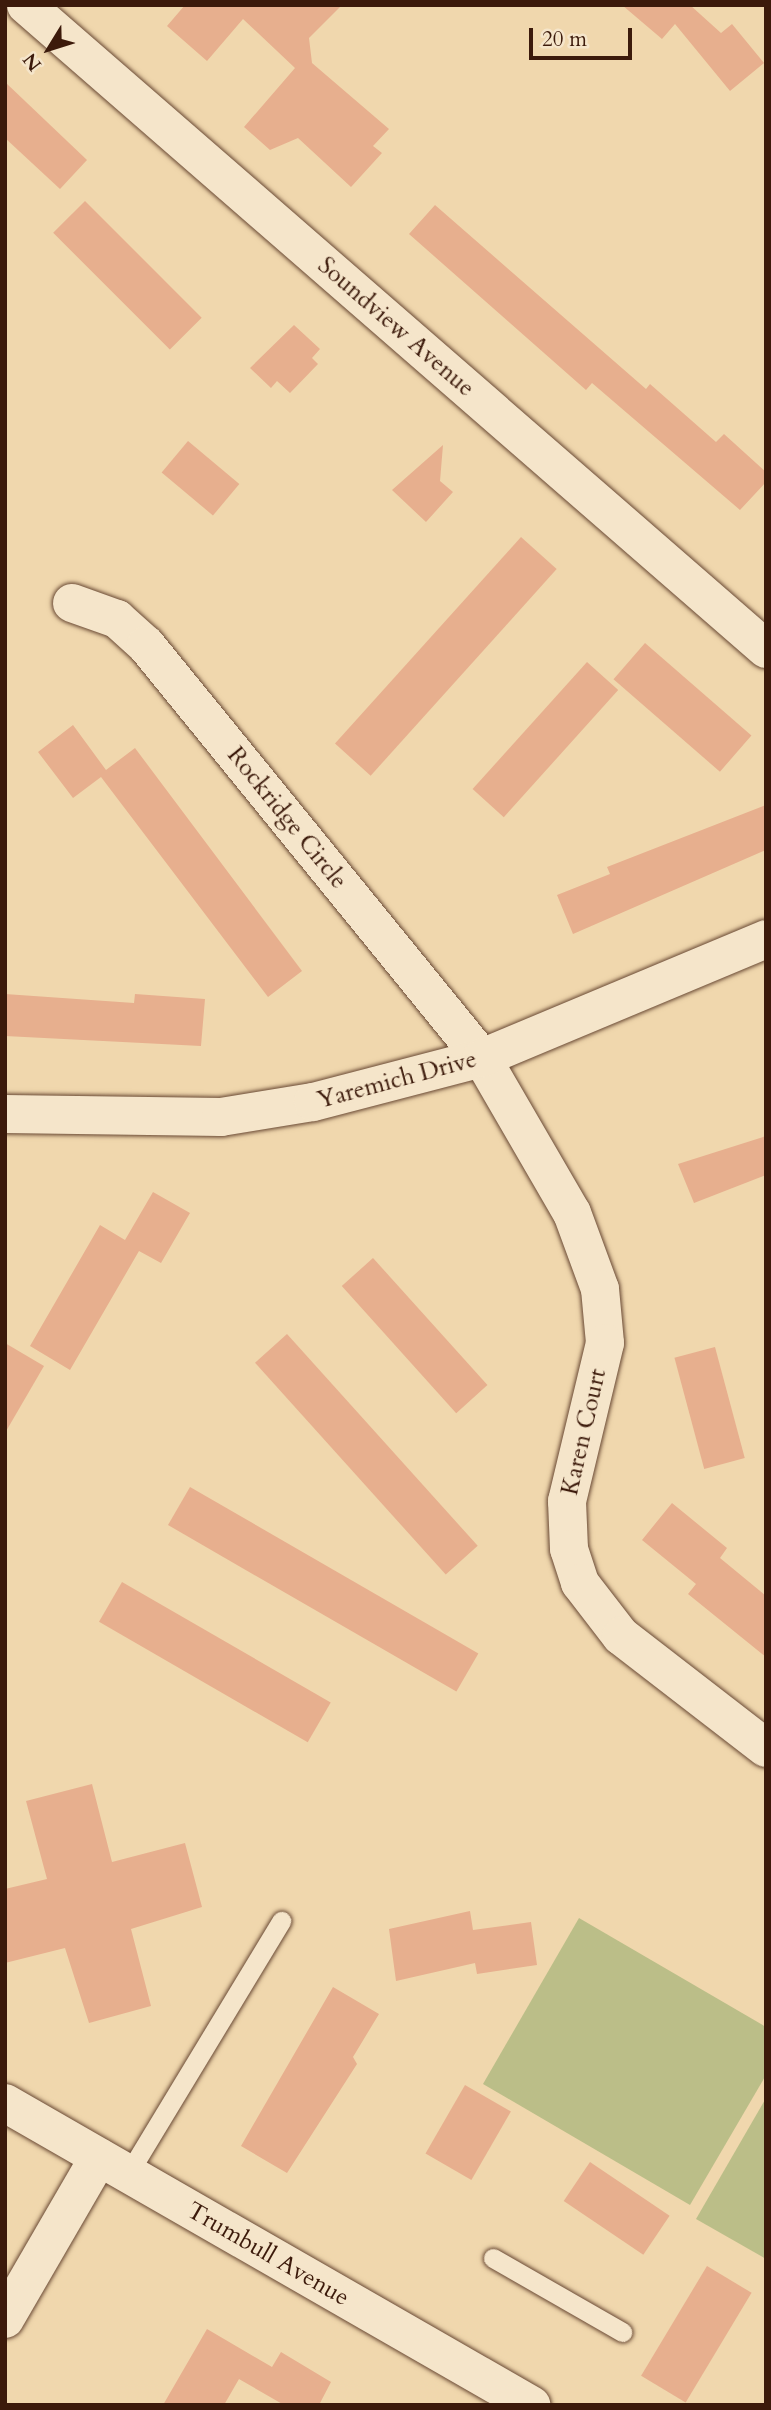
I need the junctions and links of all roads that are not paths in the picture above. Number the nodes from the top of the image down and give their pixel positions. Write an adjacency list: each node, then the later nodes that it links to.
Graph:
1 (26, 5): 3 (street, Soundview Avenue)
2 (72, 603): 5 (street, Rockridge Circle)
3 (766, 649)
4 (766, 939): 5 (street, Yaremich Drive)
5 (482, 1058): 6 (street, Yaremich Drive); 7 (street, Karen Court)
6 (5, 1114)
7 (766, 1748)
8 (281, 1921): 10 (lane)
9 (5, 2103): 10 (street, Trumbull Avenue)
10 (114, 2165): 12 (street); 14 (street, Trumbull Avenue)
11 (494, 2258): 13 (lane)
12 (5, 2319)
13 (622, 2332)
14 (514, 2401)

